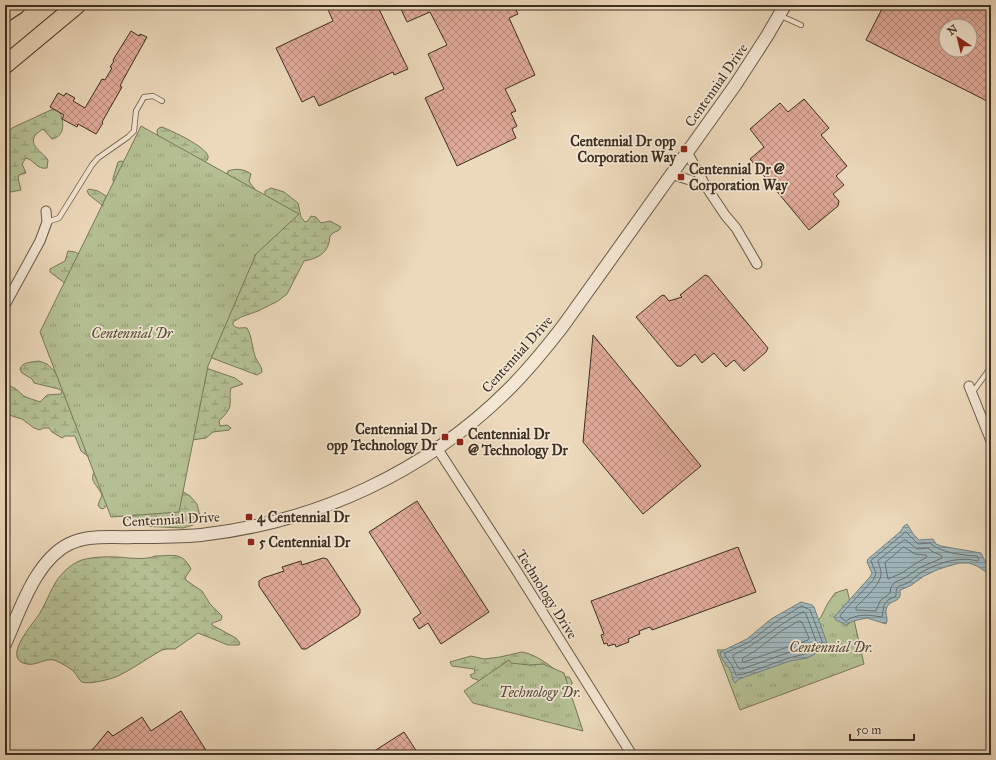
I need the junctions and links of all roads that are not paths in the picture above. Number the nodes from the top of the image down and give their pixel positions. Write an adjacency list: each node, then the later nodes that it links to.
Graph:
1 (17, 5): 4 (highway)
2 (77, 5): 6 (highway); 7 (highway)
3 (782, 10): 5 (lane); 9 (street, Centennial Drive)
4 (5, 13)
5 (801, 25)
6 (5, 54)
7 (5, 65)
8 (162, 101): 13 (lane)
9 (687, 152): 10 (street, Centennial Drive); 11 (street)
10 (671, 174): 11 (street); 19 (street, Centennial Drive)
11 (705, 185): 14 (street)
12 (46, 211): 13 (street)
13 (47, 222): 15 (street)
14 (757, 264)
15 (5, 305)
16 (991, 367): 17 (lane)
17 (971, 390): 18 (street)
18 (991, 441)
19 (437, 448): 20 (street, Centennial Drive); 21 (street, Technology Drive)
20 (5, 644)
21 (632, 755)

